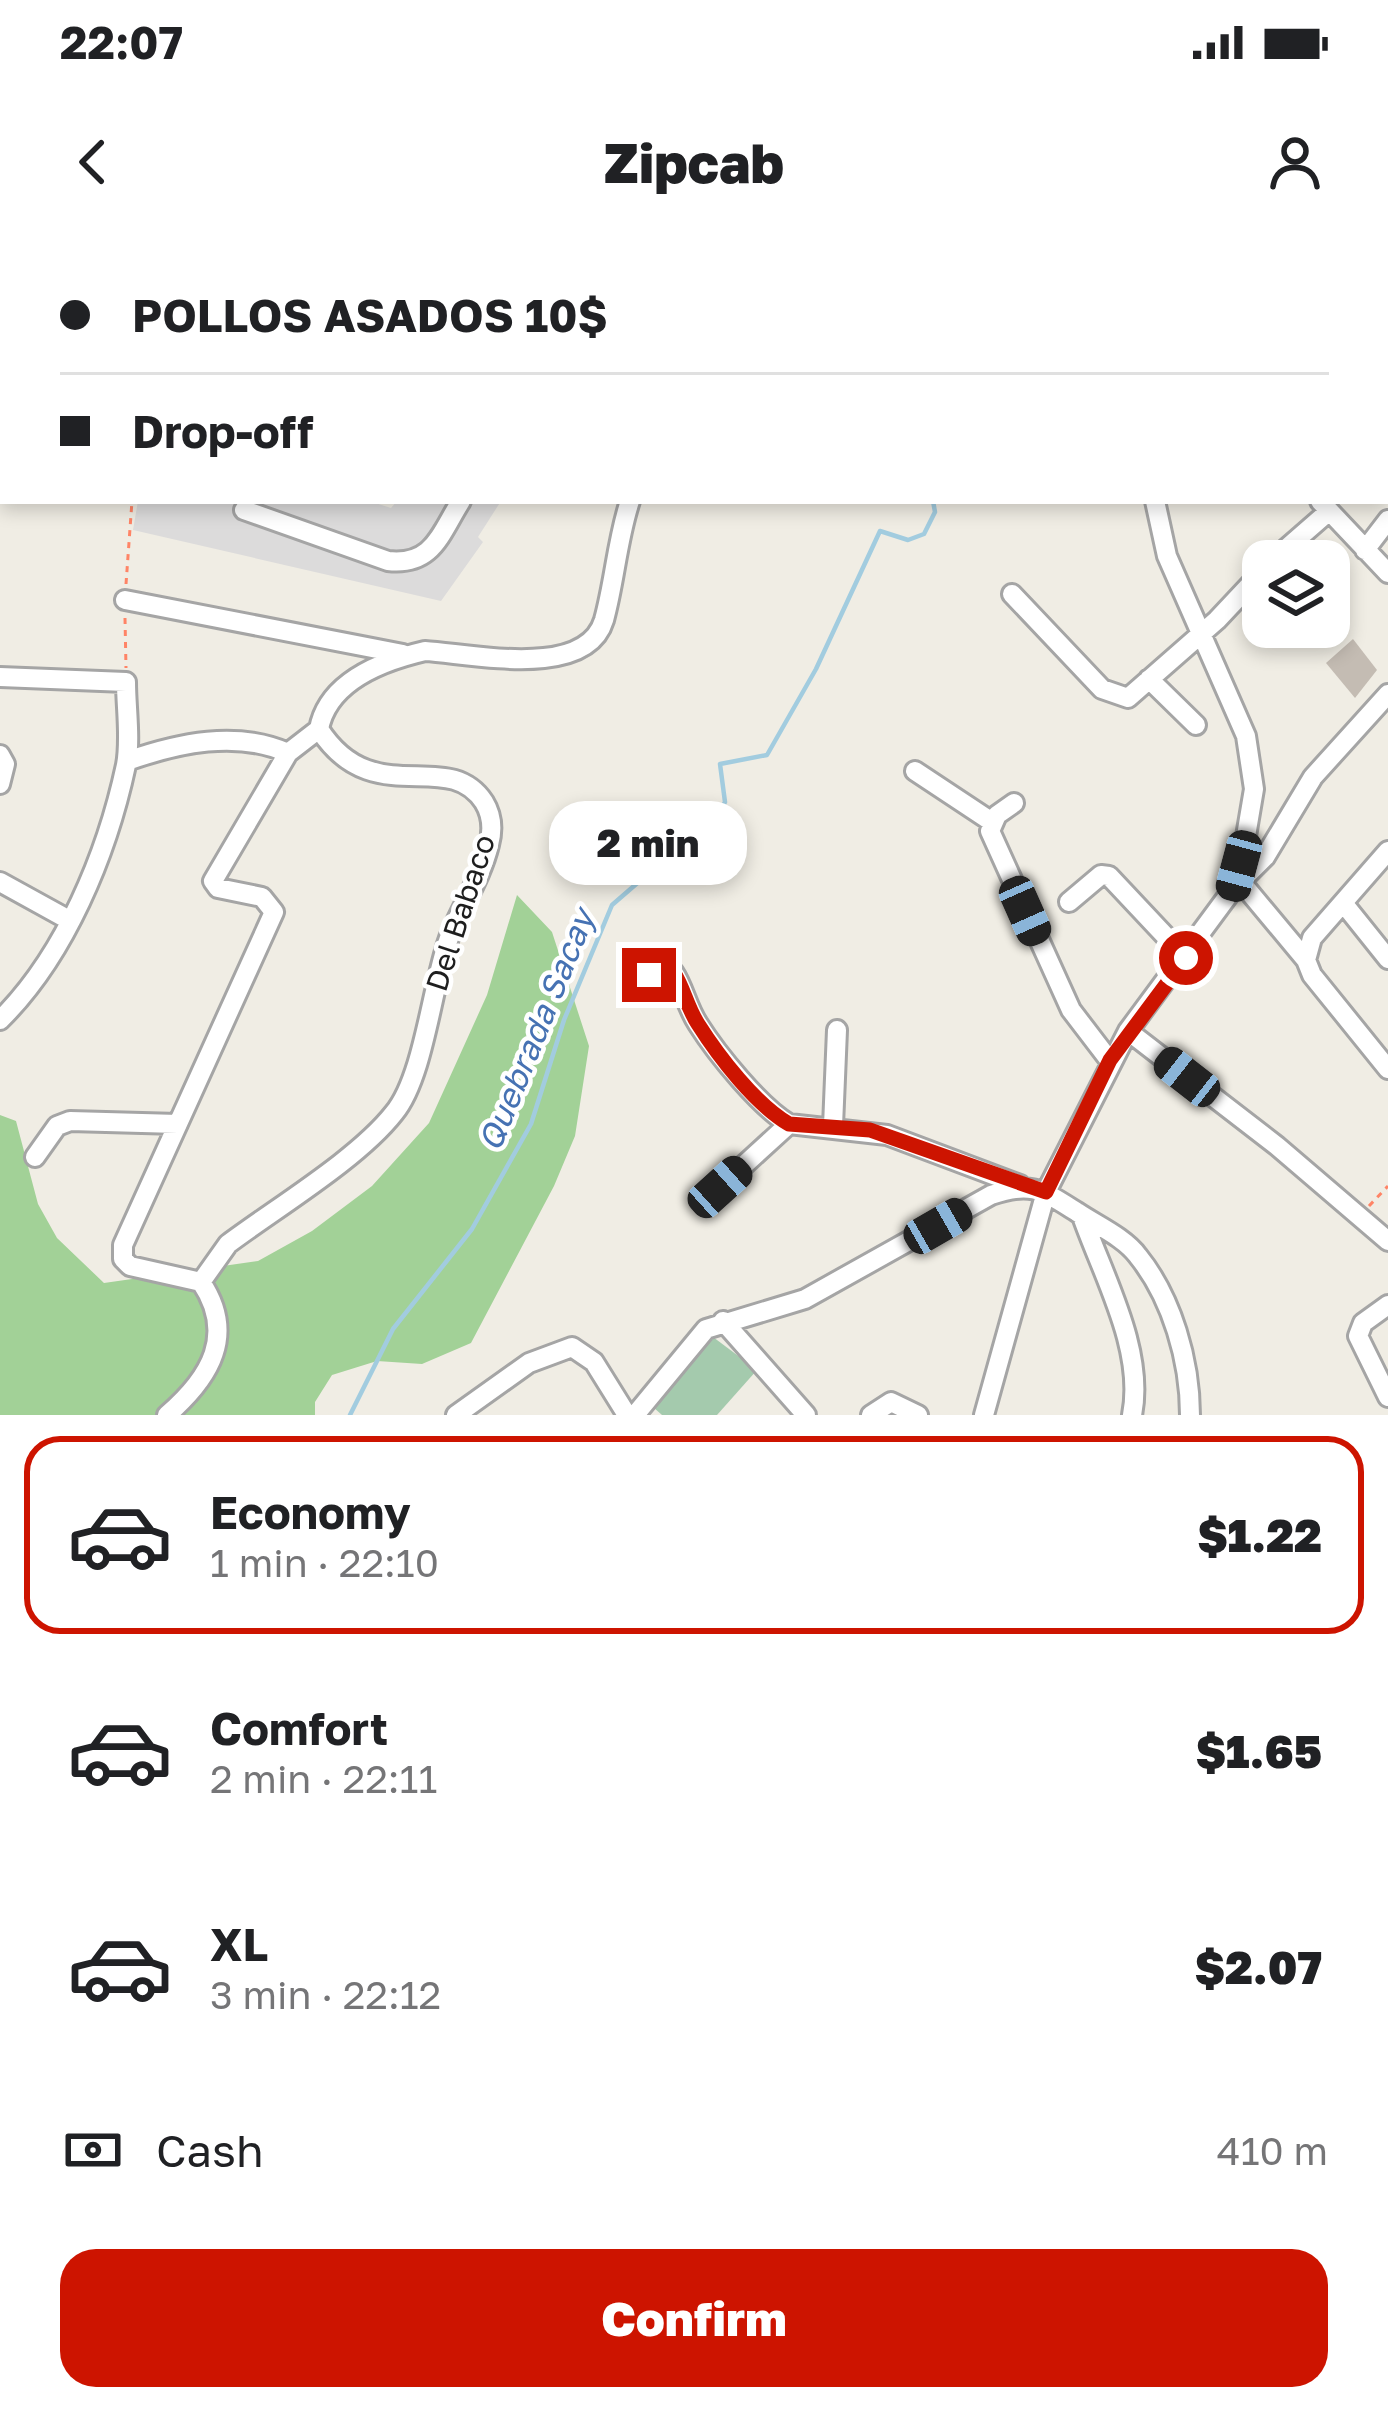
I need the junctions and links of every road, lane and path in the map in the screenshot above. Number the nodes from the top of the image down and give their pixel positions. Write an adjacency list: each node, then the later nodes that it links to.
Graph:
1 (459, 504): 6 (street)
2 (628, 504): 16 (street)
3 (1140, 504): 8 (street)
4 (1156, 504): 8 (street)
5 (1324, 507): 9 (street); 10 (street)
6 (244, 510)
7 (1388, 520): 10 (street)
8 (1160, 527): 15 (street)
9 (1292, 540)
10 (1365, 550): 11 (street)
11 (1388, 573)
12 (1242, 592): 15 (street)
13 (1012, 594): 18 (street)
14 (125, 599): 16 (street)
15 (1202, 633): 18 (street); 30 (street)
16 (408, 655): 21 (street)
17 (0, 677): 24 (street)
18 (1150, 679): 20 (street)
19 (1388, 694): 29 (street)
20 (1196, 725)
21 (319, 729): 22 (street); 57 (street, Del Babaco)
22 (288, 752): 24 (street); 46 (street)
23 (0, 755): 26 (street)
24 (127, 761): 36 (street)
25 (915, 771): 28 (street)
26 (0, 784)
27 (1014, 803): 28 (street)
28 (992, 822): 44 (street)
29 (1282, 827): 30 (street); 33 (street)
30 (1247, 829): 33 (street)
31 (1388, 851): 35 (street)
32 (0, 882): 36 (street)
33 (1237, 886): 37 (street); 38 (street)
34 (1070, 902): 38 (street)
35 (1344, 904): 37 (street); 39 (street)
36 (69, 920): 41 (street)
37 (1306, 955): 45 (street)
38 (1186, 958): 43 (street)
39 (1388, 958)
40 (649, 975): 47 (street)
41 (0, 1020)
42 (838, 1030): 48 (street)
43 (1128, 1031): 44 (street); 55 (street)
44 (1110, 1060): 53 (street)
45 (1388, 1069)
46 (178, 1124): 49 (street); 57 (street)
47 (789, 1124): 48 (street); 52 (street)
48 (833, 1126): 50 (street)
49 (35, 1157)
50 (1020, 1185): 53 (street); 59 (street)
51 (1388, 1186): 55 (path)
52 (720, 1187)
53 (1046, 1192): 54 (street); 67 (street)
54 (1082, 1216): 68 (street); 69 (street)
55 (1360, 1216): 56 (street)
56 (1388, 1241)
57 (201, 1282): 61 (street)
58 (1388, 1305): 60 (street)
59 (723, 1321): 63 (street); 64 (street)
60 (1388, 1397)
61 (167, 1415)
62 (455, 1415): 63 (street)
63 (631, 1415)
64 (806, 1415)
65 (871, 1415): 66 (street)
66 (918, 1415)
67 (984, 1415)
68 (1132, 1415)
69 (1190, 1415)

